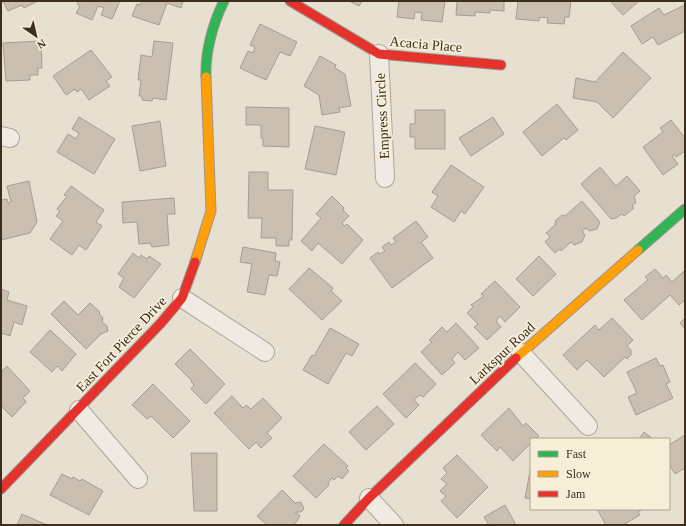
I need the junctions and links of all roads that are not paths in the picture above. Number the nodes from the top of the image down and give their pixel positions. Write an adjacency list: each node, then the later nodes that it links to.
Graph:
1 (224, 1): 7 (street, East Fort Pierce Drive)
2 (290, 1): 3 (street, Acacia Place)
3 (379, 54): 4 (street, Acacia Place); 5 (street, Empress Circle)
4 (500, 65)
5 (385, 178)
6 (682, 218): 9 (street, Larkspur Road)
7 (182, 298): 8 (street); 10 (street, East Fort Pierce Drive)
8 (265, 352)
9 (520, 353): 11 (street); 14 (street, Larkspur Road)
10 (79, 410): 12 (street); 13 (street, East Fort Pierce Drive)
11 (588, 426)
12 (138, 479)
13 (1, 489)
14 (369, 498): 15 (street, Larkspur Road); 16 (street)
15 (344, 525)
16 (394, 525)

